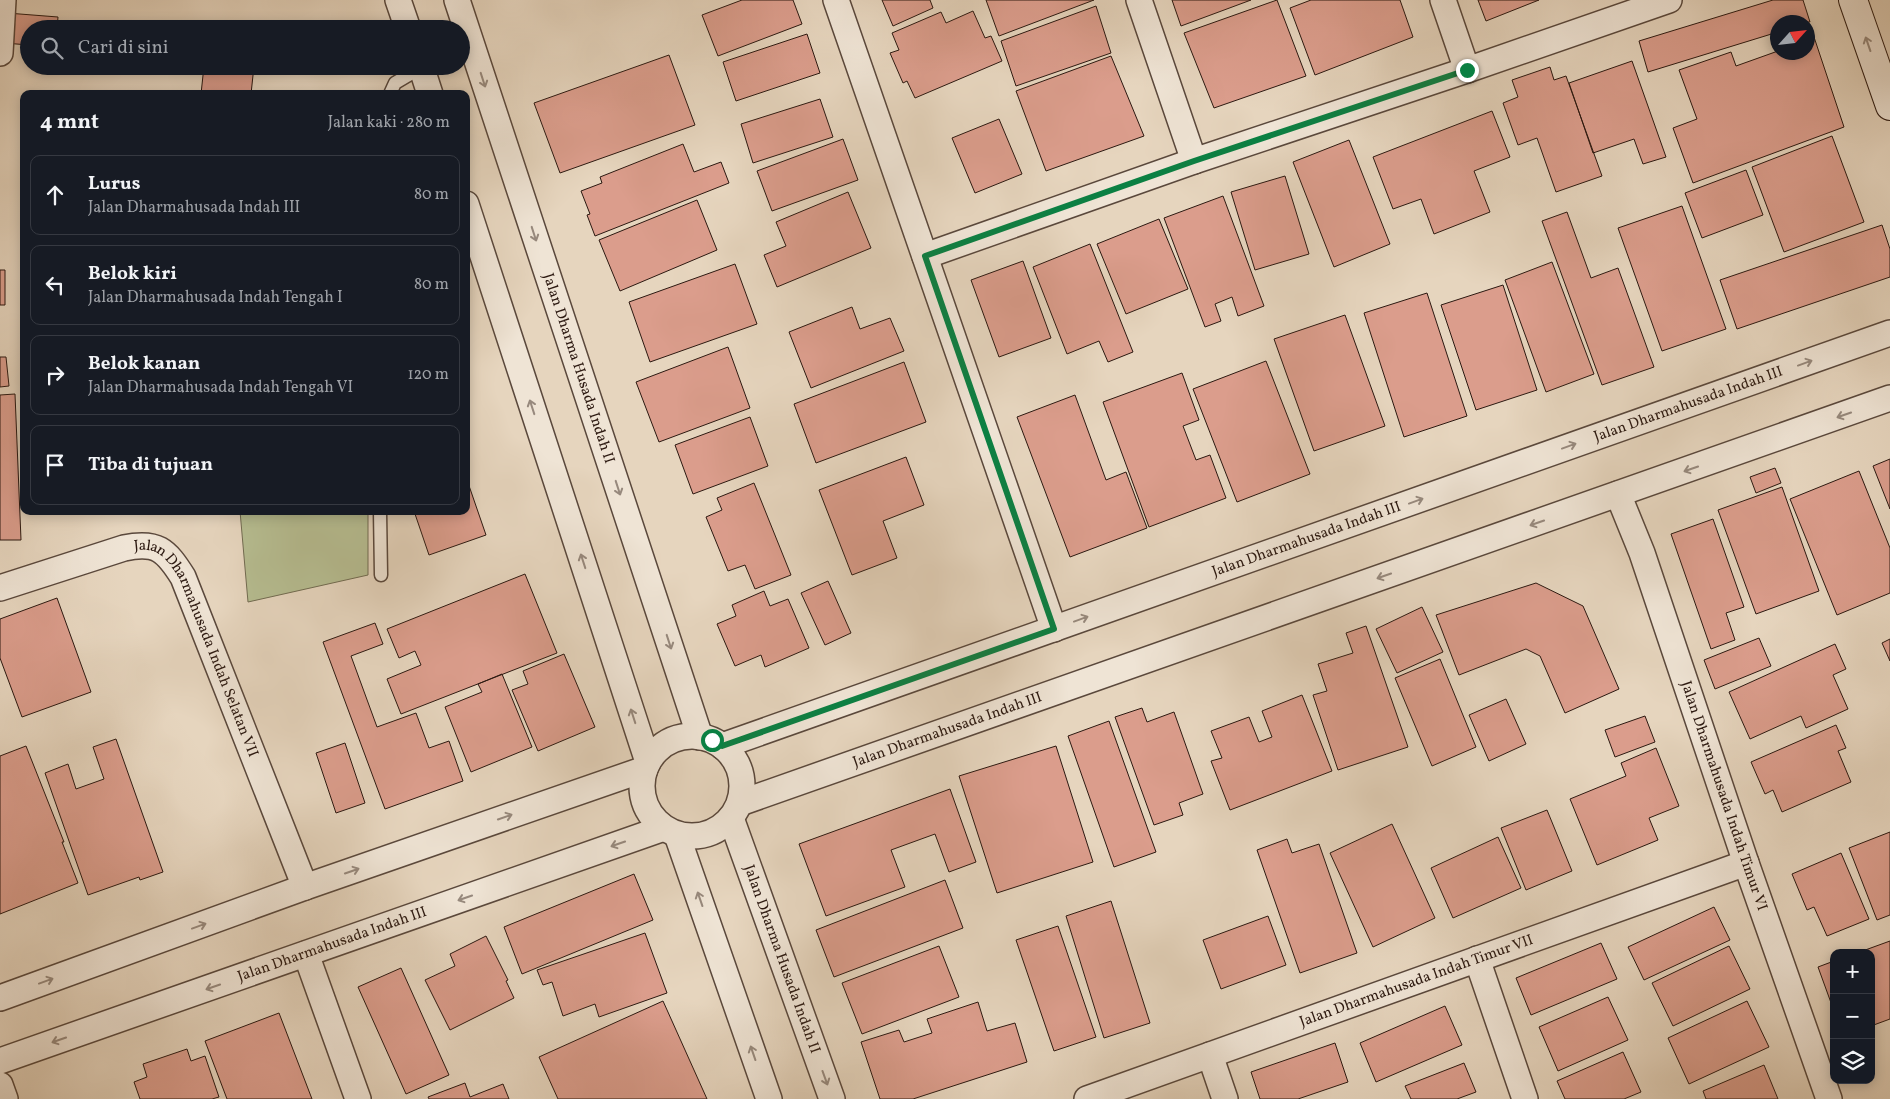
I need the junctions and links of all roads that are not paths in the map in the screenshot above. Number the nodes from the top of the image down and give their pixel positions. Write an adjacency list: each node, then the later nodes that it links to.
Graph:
1 (3, 0): 12 (street)
2 (398, 0): 9 (street)
3 (457, 0): 10 (street, Jalan Dharma Husada Indah II, one-way to 10)
4 (836, 0): 21 (street)
5 (1139, 0): 19 (street)
6 (1443, 0): 13 (street)
7 (1669, 0): 13 (street)
8 (1853, 0): 18 (main road, one-way to 8)
9 (405, 20)
10 (464, 20)
11 (470, 38): 29 (street, Jalan Dharma Husada Indah II, one-way to 29)
12 (0, 53)
13 (1467, 70): 19 (street)
14 (408, 75): 16 (lane)
15 (424, 75): 17 (street)
16 (392, 90)
17 (429, 90)
18 (1890, 106)
19 (1194, 161): 21 (street)
20 (470, 216): 30 (street, one-way to 20)
21 (925, 256): 28 (street)
22 (1890, 333): 28 (street, Jalan Dharmahusada Indah III, one-way to 22)
23 (1890, 398): 24 (street, Jalan Dharmahusada Indah III, one-way to 24)
24 (1618, 494): 31 (street, Jalan Dharmahusada Indah III, one-way to 31); 33 (street, Jalan Dharmahusada Indah Timur VI)
25 (380, 515): 26 (lane)
26 (381, 575)
27 (0, 588): 34 (street, Jalan Dharmahusada Indah Selatan VII)
28 (1054, 629): 29 (street, Jalan Dharmahusada Indah III)
29 (711, 741): 30 (street); 31 (street)
30 (647, 765): 32 (street); 34 (street, one-way to 30)
31 (736, 811): 32 (street); 44 (street, Jalan Dharma Husada Indah II, one-way to 44)
32 (671, 831): 35 (street, Jalan Dharmahusada Indah III, one-way to 35); 43 (street, one-way to 32)
33 (1746, 863): 36 (street, Jalan Dharmahusada Indah Timur VII); 48 (street, Jalan Dharmahusada Indah Timur VI)
34 (305, 887): 37 (street, one-way to 34)
35 (306, 954): 39 (street, Jalan Dharmahusada Indah III, one-way to 39); 42 (street)
36 (1477, 959): 38 (street, Jalan Dharmahusada Indah Timur VII); 47 (street)
37 (0, 998)
38 (1210, 1055): 45 (street, Jalan Dharmahusada Indah Timur VII); 46 (street)
39 (0, 1061)
40 (0, 1085): 41 (street)
41 (5, 1099)
42 (358, 1099)
43 (769, 1099)
44 (832, 1099)
45 (1087, 1099)
46 (1225, 1099)
47 (1525, 1099)
48 (1828, 1099)

